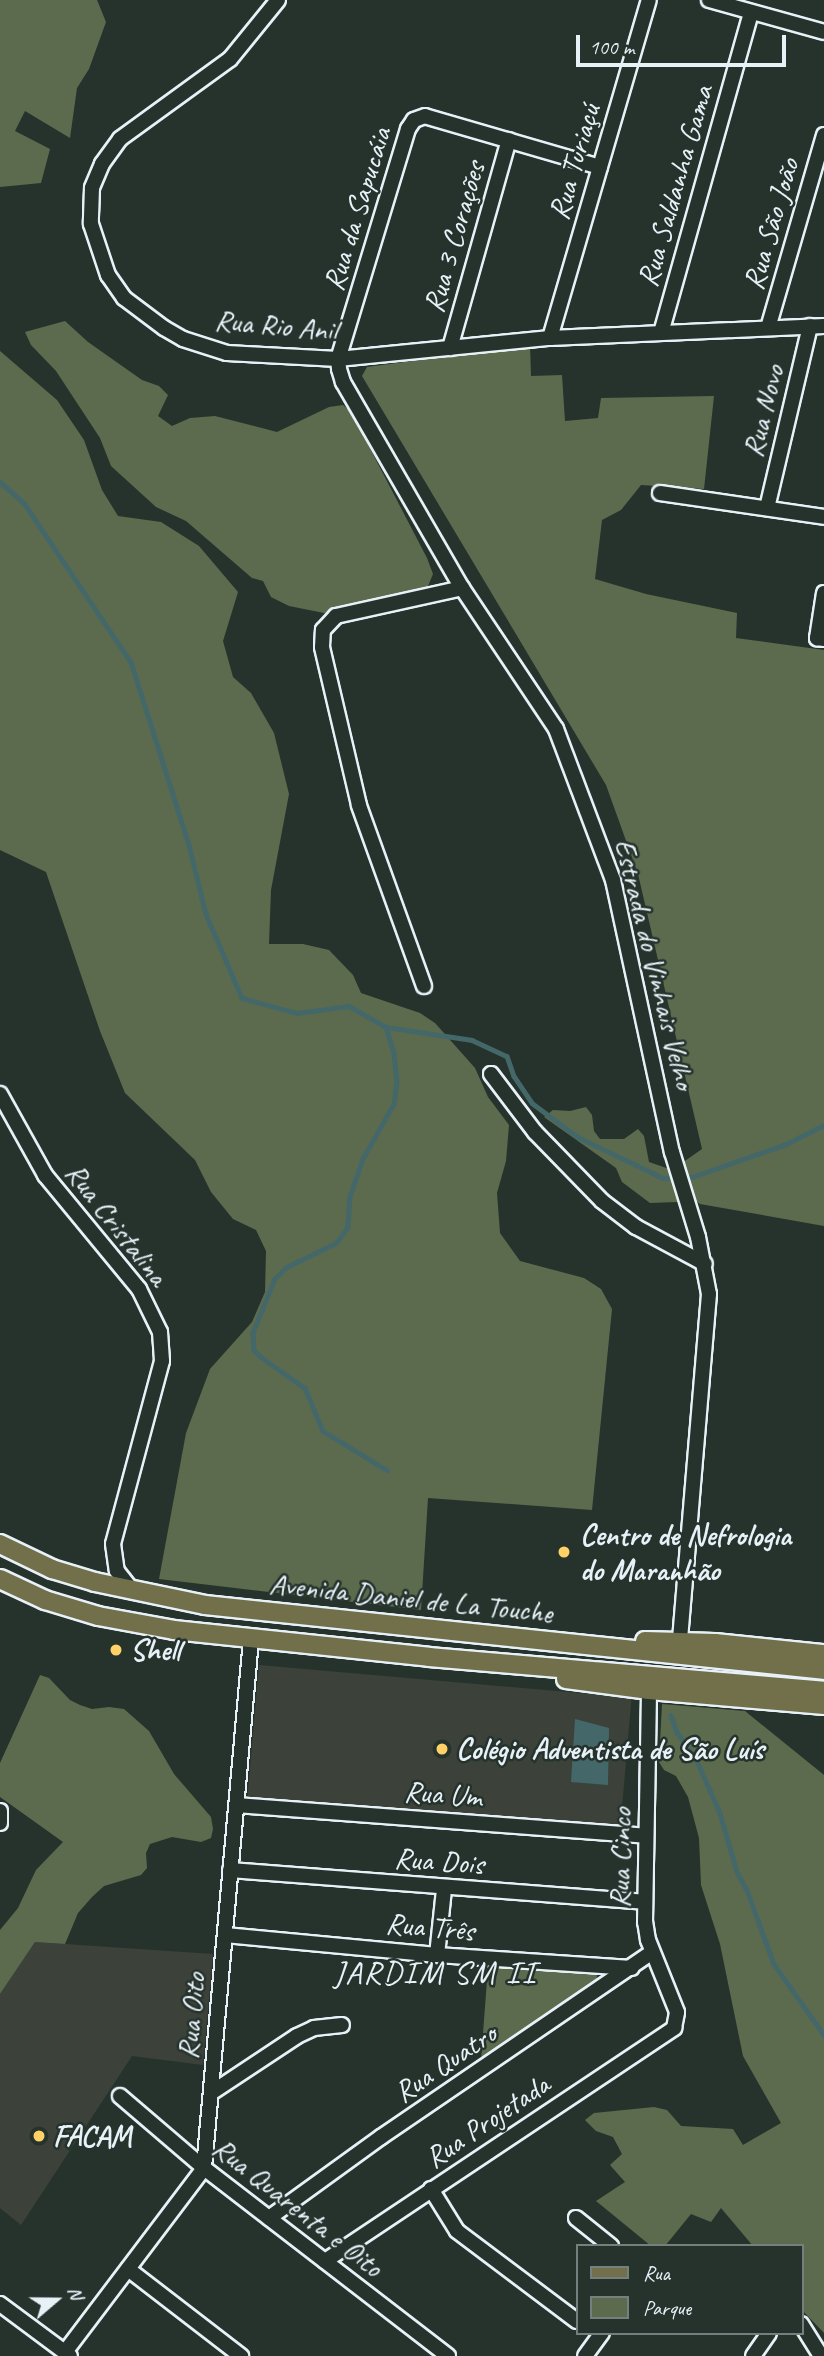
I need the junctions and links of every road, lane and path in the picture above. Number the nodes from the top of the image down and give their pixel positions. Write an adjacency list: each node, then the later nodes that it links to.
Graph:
1 (278, 0): 14 (street, Rua Rio Anil)
2 (649, 0): 8 (street, Rua Turiaçú)
3 (709, 0): 4 (street)
4 (751, 12): 5 (street); 11 (street, Rua Saldanha Gama)
5 (824, 33)
6 (824, 135): 10 (street, Rua São João)
7 (509, 140): 8 (street); 13 (street, Rua 3 Corações); 14 (street, Rua da Sapucáia)
8 (600, 167): 12 (street, Rua Turiaçú)
9 (817, 326): 10 (street, Rua Rio Anil); 16 (street, Rua Novo)
10 (768, 328): 11 (street, Rua Rio Anil)
11 (661, 333): 12 (street, Rua Rio Anil)
12 (550, 338): 13 (street, Rua Rio Anil)
13 (450, 348): 14 (street, Rua Rio Anil)
14 (338, 359): 18 (street, Estrada do Vinhais Velho)
15 (660, 493): 16 (street)
16 (766, 508): 17 (street)
17 (824, 517)
18 (462, 588): 21 (street); 24 (street, Estrada do Vinhais Velho)
19 (824, 593): 20 (street)
20 (821, 639)
21 (424, 986)
22 (491, 1074): 24 (street)
23 (0, 1094): 27 (street, Rua Cristalina)
24 (705, 1264): 30 (street, Estrada do Vinhais Velho)
25 (0, 1544): 27 (main road, Avenida Daniel de La Touche)
26 (0, 1579): 29 (main road, Avenida Daniel de La Touche)
27 (133, 1591): 28 (main road, Avenida Daniel de La Touche)
28 (533, 1638): 30 (main road); 33 (main road, Avenida Daniel de La Touche)
29 (251, 1639): 32 (main road, Avenida Daniel de La Touche); 37 (street, Rua Oito)
30 (680, 1642): 31 (main road)
31 (824, 1654)
32 (442, 1658): 34 (main road); 35 (main road, Avenida Daniel de La Touche)
33 (824, 1670)
34 (649, 1690): 36 (main road); 40 (street, Rua Cinco)
35 (824, 1690)
36 (824, 1705)
37 (236, 1805): 40 (street, Rua Um); 41 (street, Rua Oito)
38 (0, 1811): 39 (street)
39 (0, 1823)
40 (646, 1836): 43 (street, Rua Cinco)
41 (230, 1870): 42 (street, Rua Dois); 44 (street, Rua Oito)
42 (444, 1889): 43 (street, Rua Dois); 46 (street)
43 (644, 1902): 45 (street, Rua Cinco)
44 (225, 1935): 46 (street, Rua Três); 50 (street, Rua Oito)
45 (652, 1952): 47 (street, Rua Quatro); 48 (street, Rua Cinco)
46 (437, 1955): 47 (street, Rua Três)
47 (632, 1968): 54 (street, Rua Quatro)
48 (677, 2022): 53 (street, Rua Projetada)
49 (342, 2025): 50 (street)
50 (211, 2093): 52 (street, Rua Oito)
51 (120, 2095): 52 (street, Rua Quarenta e Oito)
52 (204, 2168): 54 (street, Rua Quarenta e Oito); 58 (street)
53 (431, 2189): 57 (street, Rua Projetada); 60 (street)
54 (269, 2218): 57 (street, Rua Quarenta e Oito)
55 (576, 2218): 56 (street)
56 (608, 2244)
57 (325, 2261): 64 (street, Rua Quarenta e Oito)
58 (128, 2269): 65 (street); 66 (street)
59 (0, 2304): 65 (street)
60 (576, 2320)
61 (803, 2327): 69 (street)
62 (598, 2335): 67 (street)
63 (766, 2335): 68 (street)
64 (439, 2353)
65 (68, 2354)
66 (241, 2356)
67 (585, 2356)
68 (753, 2356)
69 (821, 2356)

